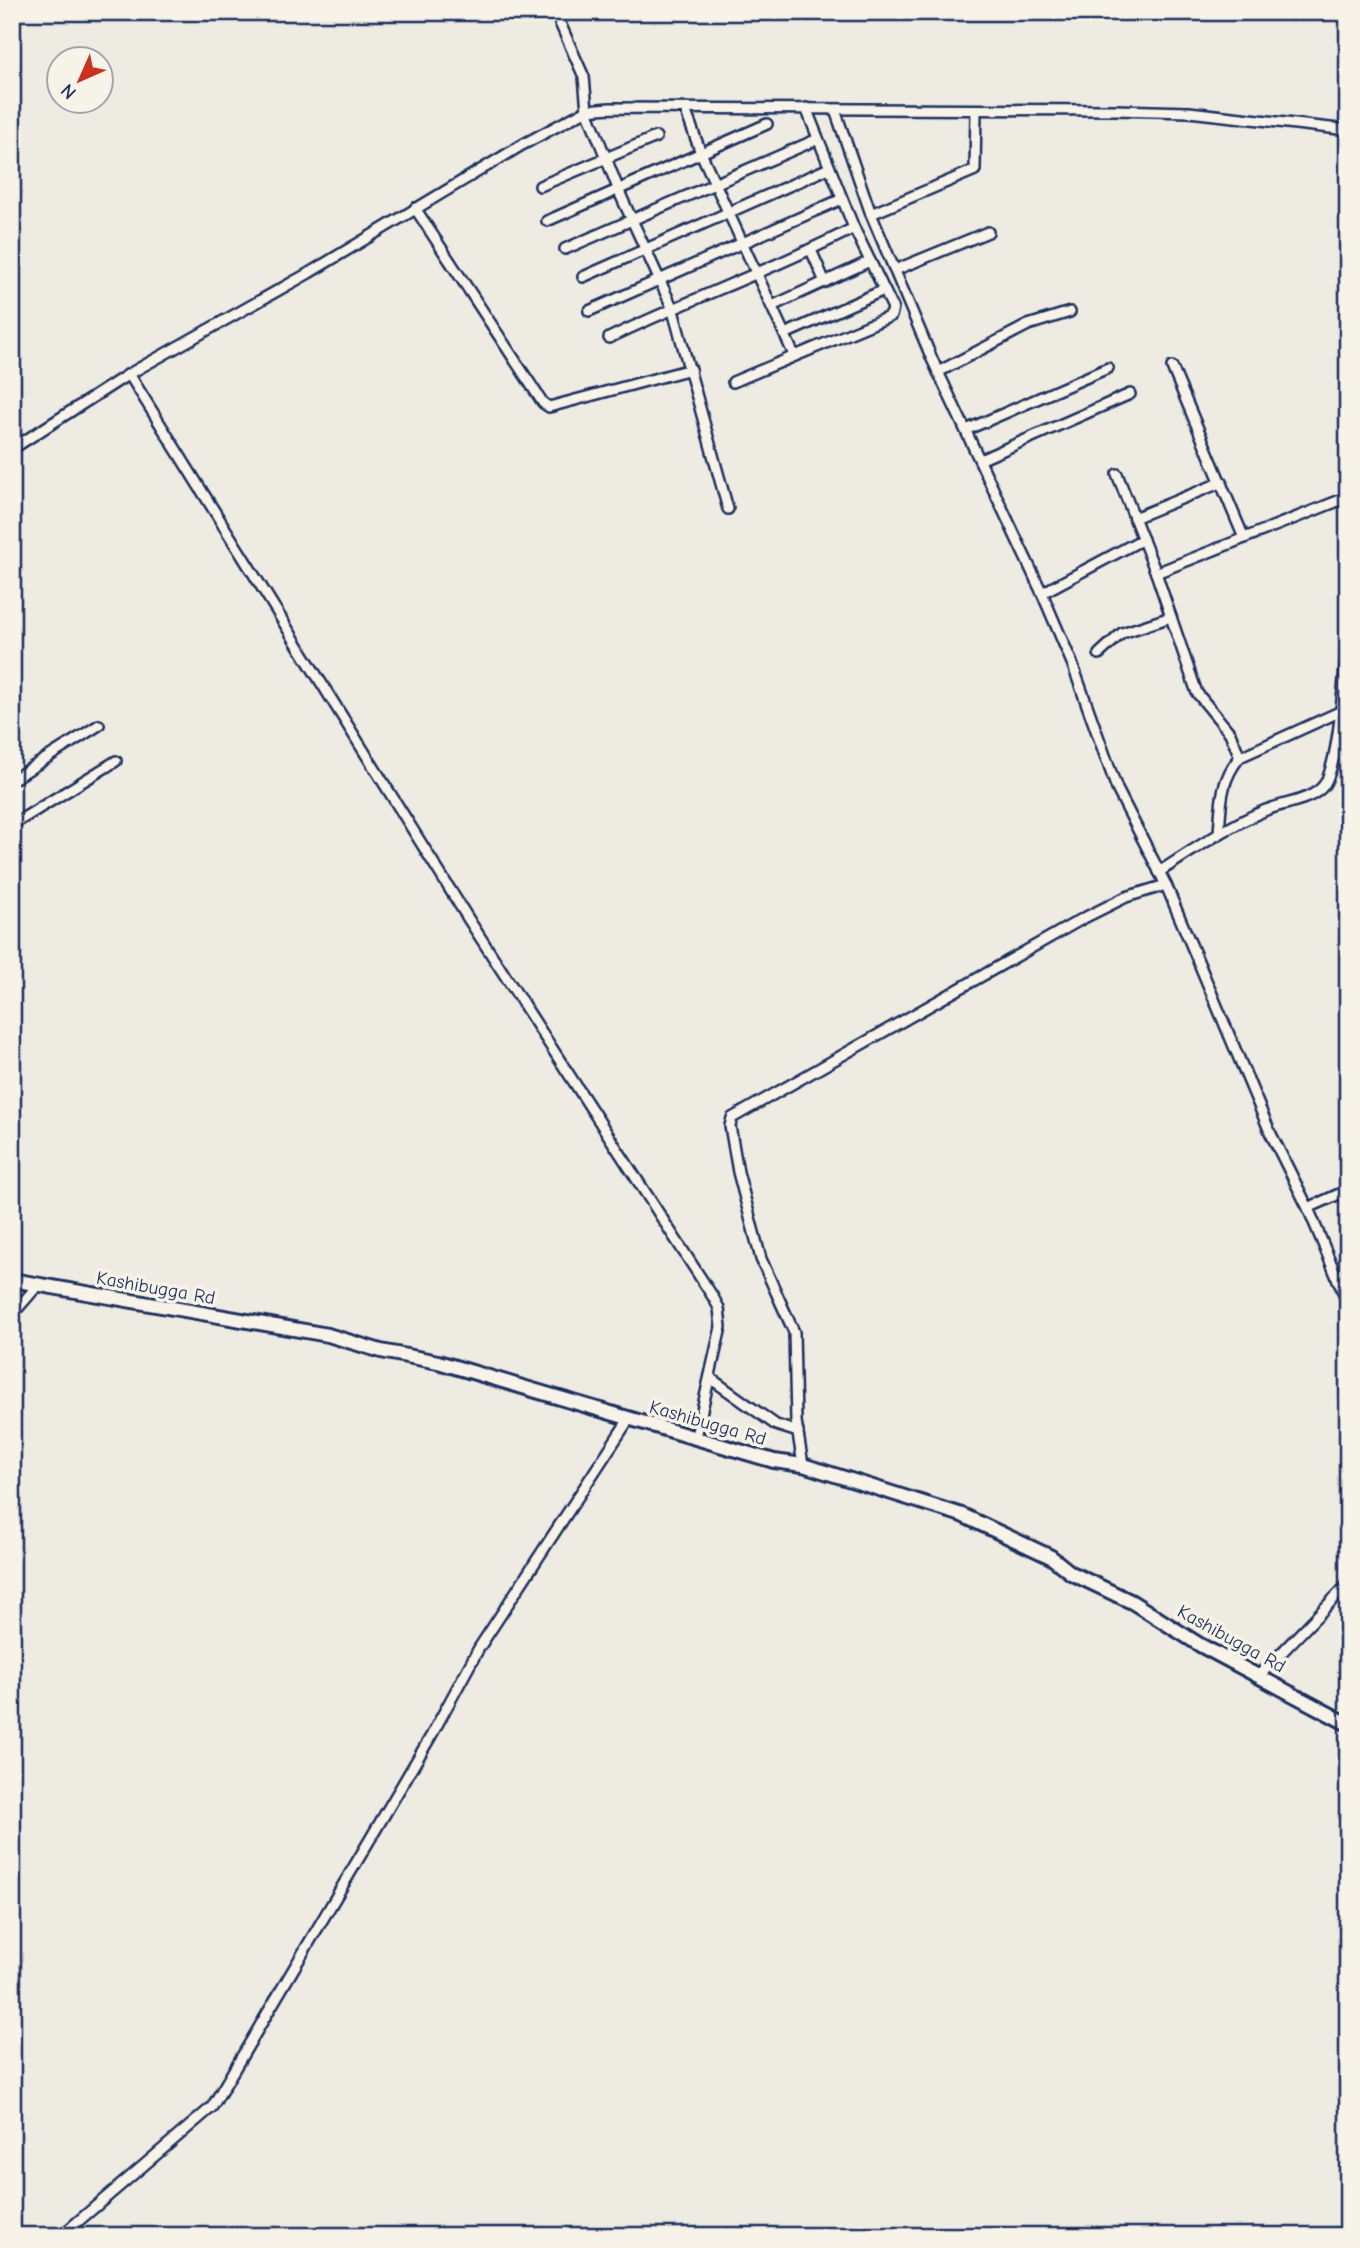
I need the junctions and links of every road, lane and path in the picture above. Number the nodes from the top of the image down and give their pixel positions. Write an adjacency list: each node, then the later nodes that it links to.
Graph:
1 (555, 12): 4 (street)
2 (806, 108): 3 (street); 5 (street); 10 (street)
3 (685, 109): 4 (street); 11 (street)
4 (587, 110): 12 (street); 18 (street)
5 (835, 110): 6 (street); 20 (street)
6 (976, 110): 8 (street); 20 (street)
7 (767, 124): 11 (street)
8 (1348, 130)
9 (656, 137): 12 (street)
10 (818, 139): 13 (street); 14 (street)
11 (701, 153): 14 (street); 16 (street)
12 (606, 156): 15 (street); 16 (street)
13 (829, 168): 17 (street); 19 (street)
14 (714, 183): 19 (street); 22 (street)
15 (540, 186)
16 (619, 190): 21 (street); 22 (street)
17 (842, 199): 23 (street); 25 (street)
18 (415, 208): 45 (street); 47 (street)
19 (730, 213): 25 (street); 27 (street)
20 (871, 214): 30 (street)
21 (547, 221)
22 (632, 221): 26 (street); 27 (street)
23 (854, 228): 28 (street); 29 (street)
24 (988, 232): 30 (street)
25 (743, 243): 31 (street); 33 (street)
26 (565, 249)
27 (645, 250): 32 (street); 33 (street)
28 (811, 250): 31 (street); 34 (street)
29 (870, 261): 34 (street); 35 (street)
30 (895, 270): 46 (street)
31 (758, 272): 36 (street); 37 (street)
32 (583, 277)
33 (659, 279): 37 (street); 38 (street)
34 (825, 282): 36 (street)
35 (884, 290): 40 (street); 42 (street)
36 (772, 306): 40 (street)
37 (672, 307): 41 (street); 45 (street)
38 (589, 311)
39 (1070, 312): 46 (street)
40 (785, 334): 42 (street)
41 (610, 338)
42 (794, 355): 48 (street)
43 (1172, 366): 54 (street)
44 (1108, 368): 50 (street)
45 (691, 369): 56 (street)
46 (938, 372): 50 (street)
47 (129, 374): 51 (street); 80 (street)
48 (733, 382)
49 (1130, 394): 52 (street)
50 (966, 430): 52 (street)
51 (12, 449)
52 (980, 460): 61 (street)
53 (1117, 474): 57 (street)
54 (1222, 482): 57 (street); 58 (street)
55 (1348, 497): 58 (street)
56 (728, 509)
57 (1134, 517): 59 (street)
58 (1244, 538): 60 (street)
59 (1143, 539): 60 (street); 61 (street)
60 (1156, 573): 62 (street)
61 (1042, 593): 72 (street)
62 (1171, 617): 64 (street); 67 (street)
63 (1348, 637): 65 (street)
64 (1099, 654)
65 (1343, 711): 67 (street); 71 (street)
66 (99, 725): 69 (street)
67 (1240, 757): 71 (street)
68 (116, 761): 70 (street)
69 (12, 780)
70 (12, 825)
71 (1219, 834): 72 (street)
72 (1159, 872): 73 (street)
73 (1166, 885): 75 (street); 82 (street)
74 (1348, 1190): 75 (street)
75 (1308, 1208): 78 (street)
76 (12, 1280): 77 (main road, Kashibugga Rd)
77 (38, 1285): 79 (street); 81 (main road, Kashibugga Rd)
78 (1348, 1304)
79 (12, 1315)
80 (710, 1378): 82 (street); 83 (street)
81 (629, 1419): 83 (main road, Kashibugga Rd); 88 (street)
82 (798, 1432): 84 (street)
83 (696, 1436): 84 (main road, Kashibugga Rd)
84 (803, 1465): 86 (main road, Kashibugga Rd)
85 (1348, 1584): 86 (street)
86 (1259, 1676): 87 (main road, Kashibugga Rd)
87 (1348, 1724)
88 (61, 2236)

